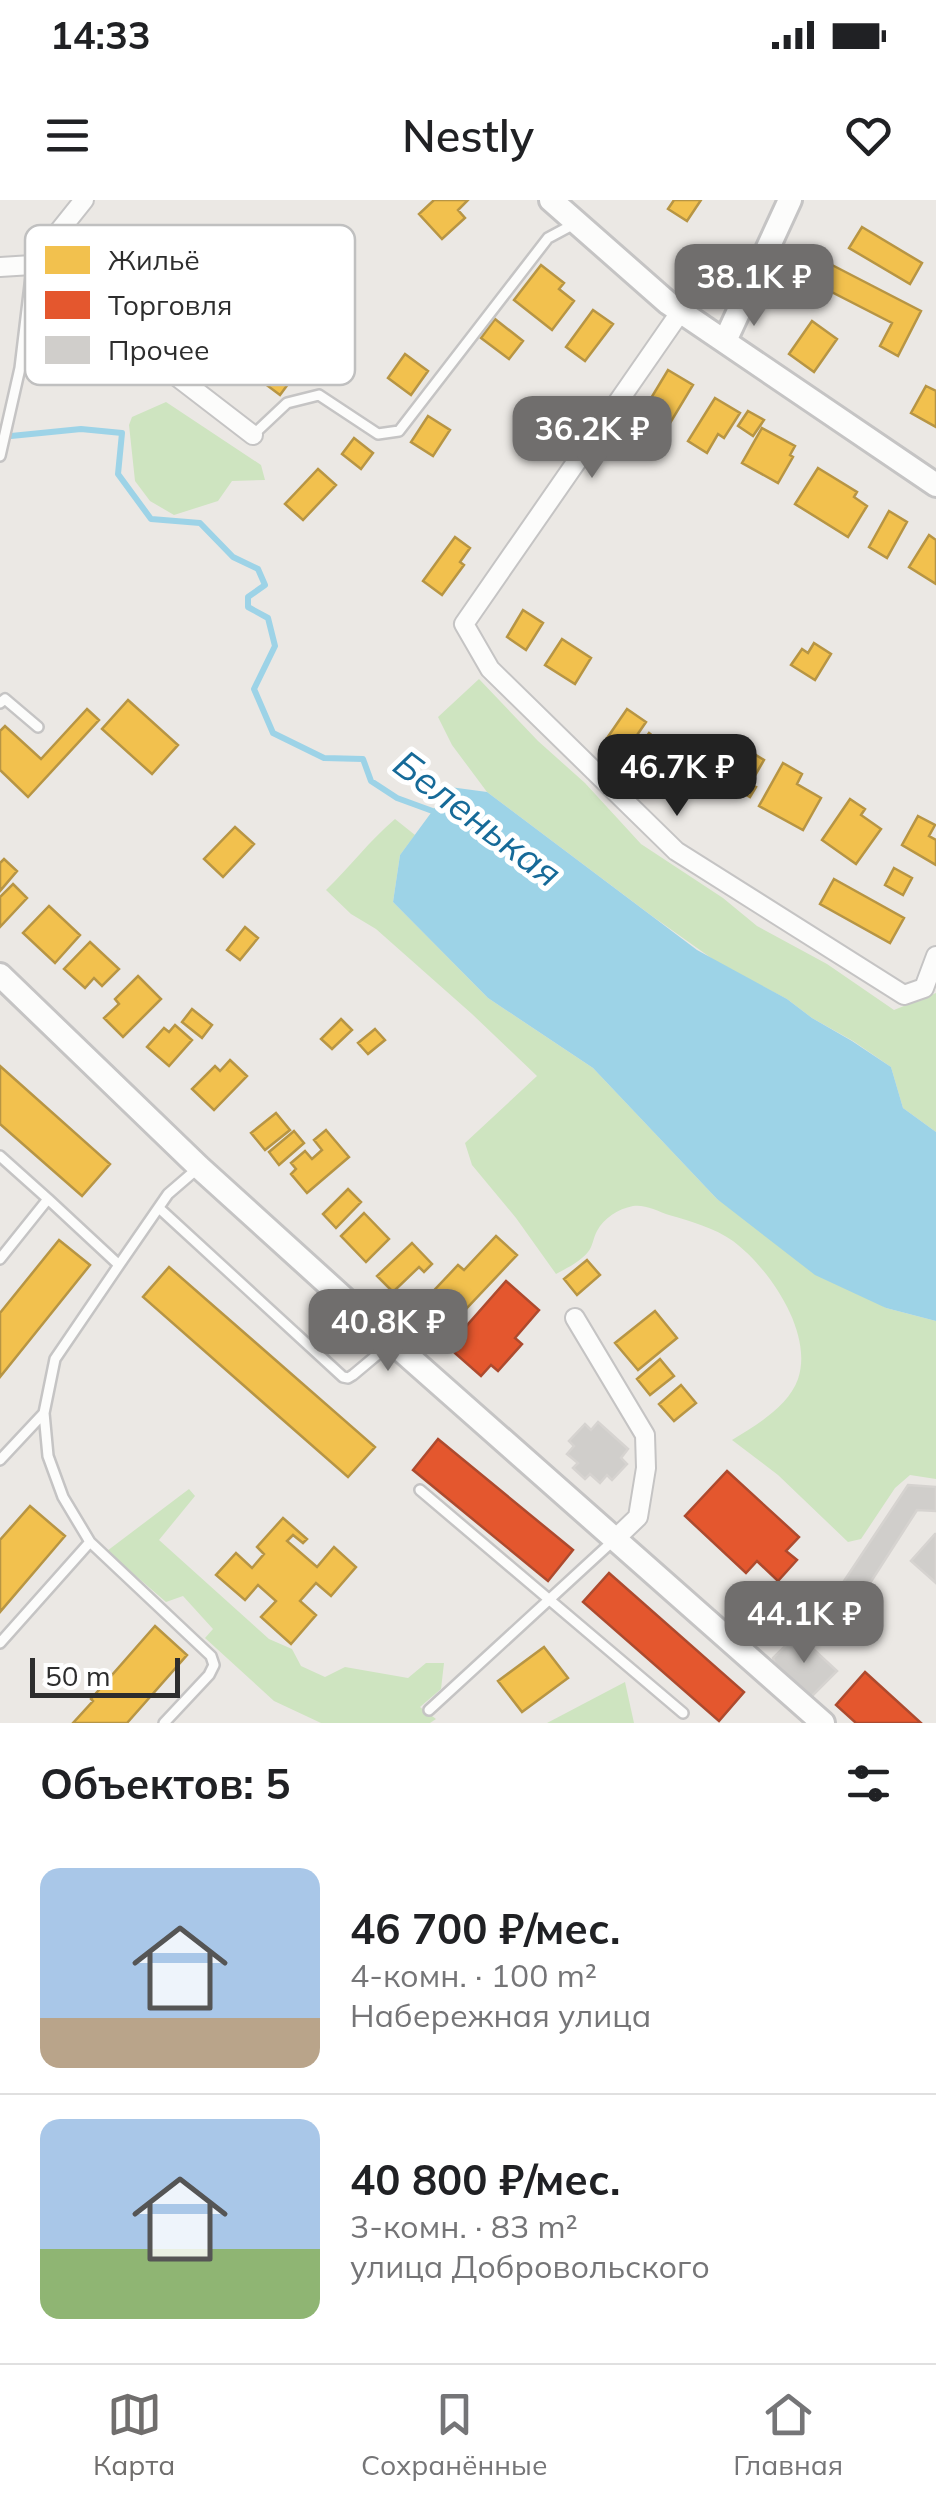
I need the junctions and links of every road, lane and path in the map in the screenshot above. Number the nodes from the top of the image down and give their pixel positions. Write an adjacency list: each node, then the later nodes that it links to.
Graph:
1 (84, 200): 5 (street)
2 (551, 200): 4 (street)
3 (790, 200): 10 (street)
4 (577, 222): 8 (street); 12 (lane)
5 (64, 225)
6 (25, 265): 7 (street)
7 (0, 267)
8 (681, 311): 10 (street); 17 (street)
9 (25, 325): 13 (lane)
10 (725, 341): 14 (street)
11 (188, 385): 12 (street)
12 (253, 435)
13 (0, 456)
14 (936, 485)
15 (0, 703): 16 (lane)
16 (38, 728)
17 (936, 956)
18 (0, 975): 20 (street)
19 (0, 1156): 21 (lane)
20 (199, 1167): 22 (lane); 26 (street)
21 (48, 1200): 23 (lane); 24 (lane)
22 (159, 1208): 24 (lane); 26 (lane)
23 (0, 1260)
24 (120, 1264): 27 (lane)
25 (575, 1318): 30 (street)
26 (392, 1342): 30 (street)
27 (44, 1413): 28 (lane); 31 (lane)
28 (0, 1460)
29 (420, 1490): 32 (lane)
30 (614, 1540): 32 (lane); 37 (street)
31 (90, 1542): 33 (lane); 36 (lane)
32 (549, 1599): 34 (lane); 35 (lane)
33 (0, 1643)
34 (428, 1710)
35 (683, 1713)
36 (164, 1723)
37 (823, 1723)

